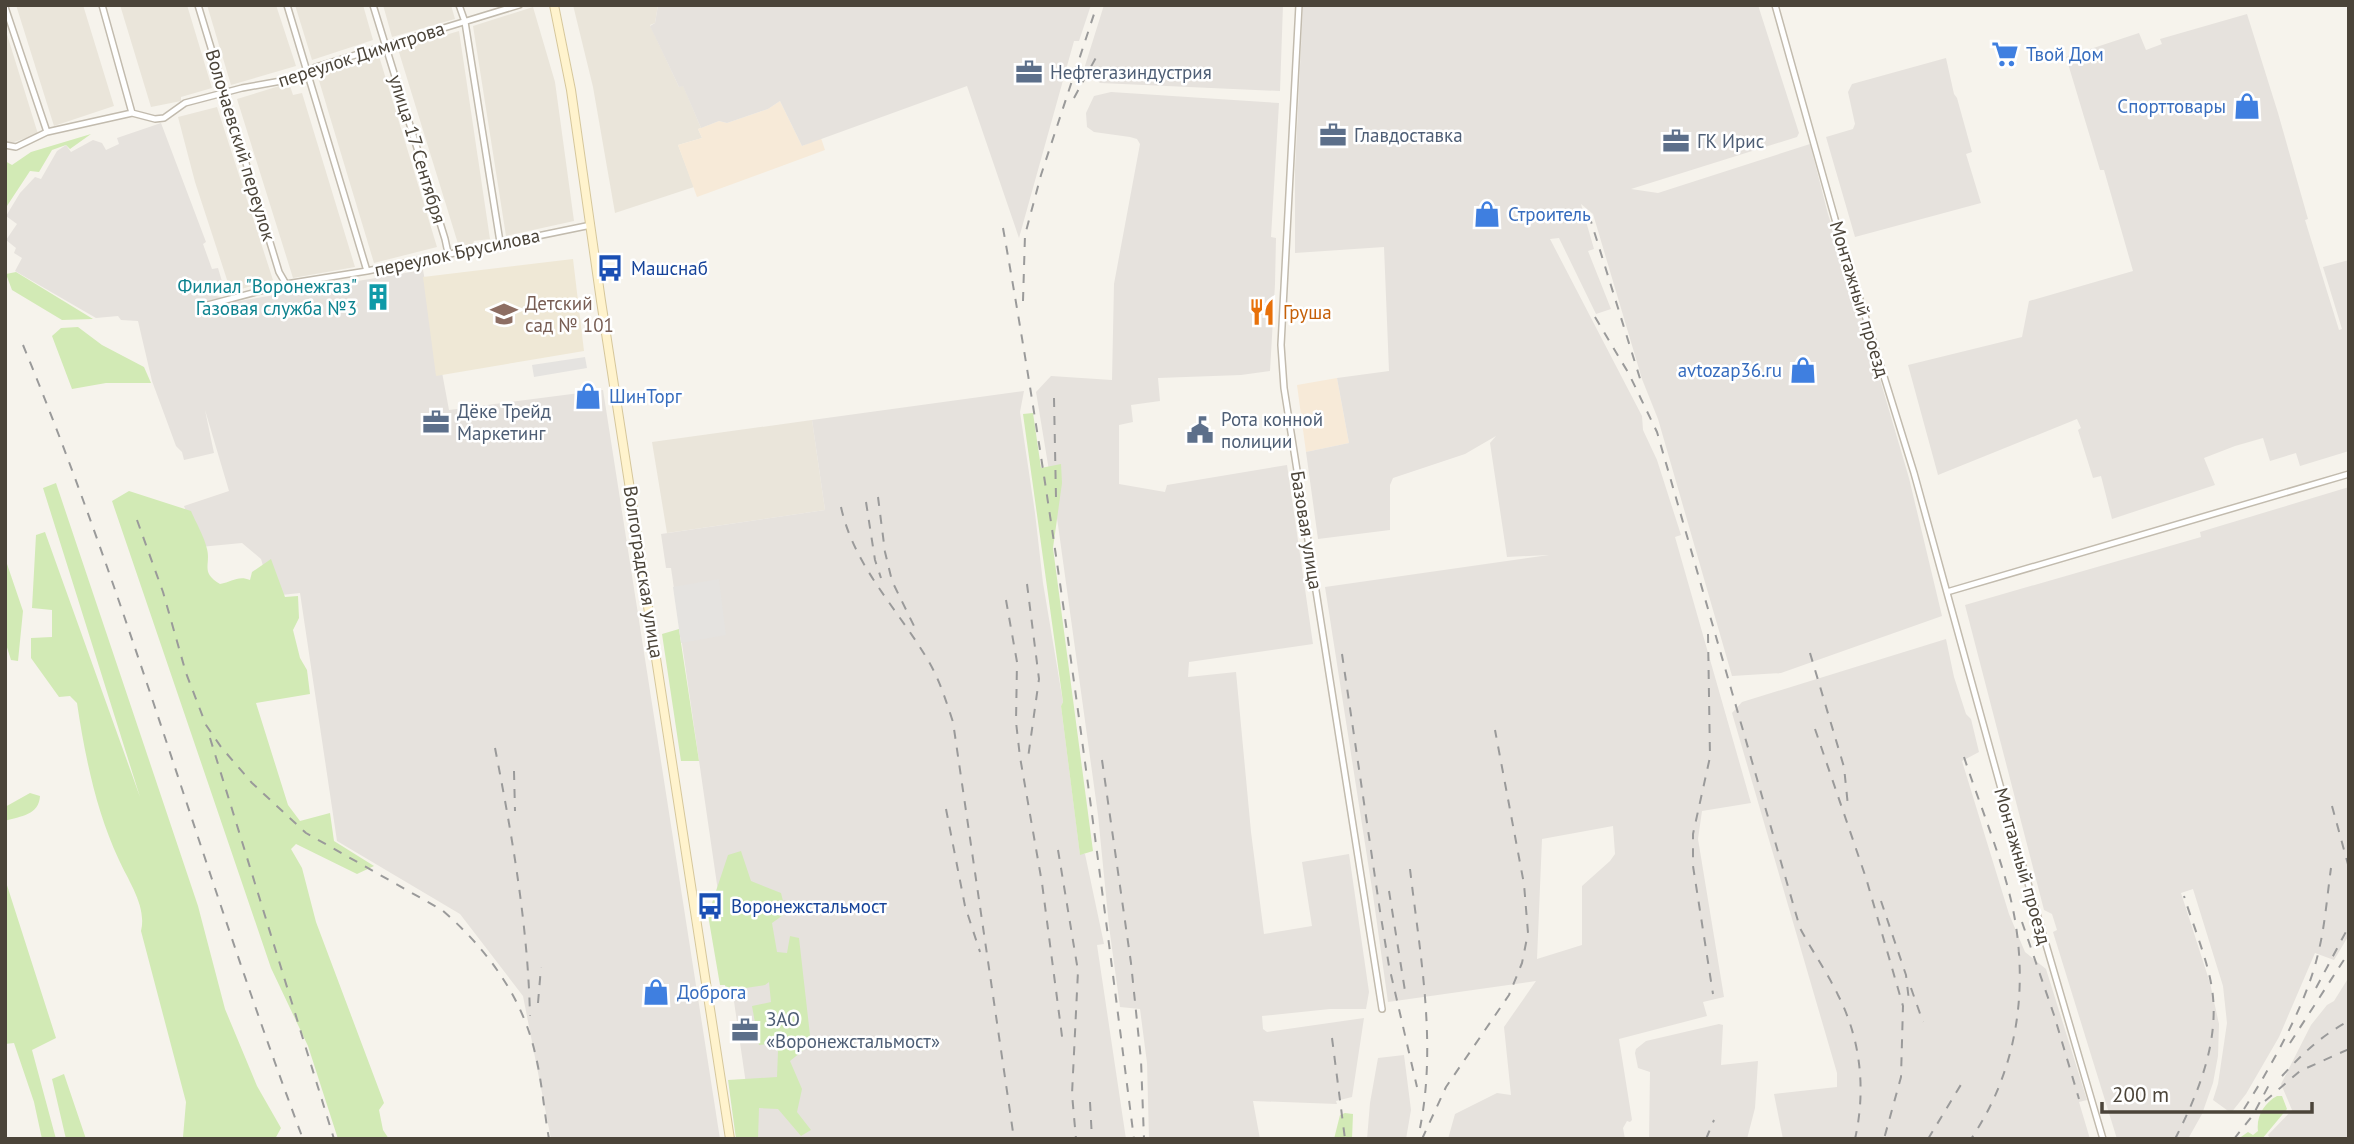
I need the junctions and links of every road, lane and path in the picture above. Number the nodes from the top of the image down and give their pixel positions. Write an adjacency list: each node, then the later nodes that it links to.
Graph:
1 (102, 5): 15 (street)
2 (198, 5): 14 (street, Волочаевский переулок)
3 (287, 5): 13 (street)
4 (373, 5): 12 (street, улица 17 Сентября)
5 (459, 5): 11 (street)
6 (519, 5): 11 (street, переулок Димитрова)
7 (554, 5): 18 (main road, Волгоградская улица)
8 (1299, 5): 26 (street, Базовая улица)
9 (1775, 5): 25 (street, Монтажный проезд)
10 (5, 7): 16 (street)
11 (465, 22): 12 (street, переулок Димитрова); 19 (street)
12 (385, 45): 13 (street, переулок Димитрова); 20 (street, улица 17 Сентября)
13 (308, 72): 14 (street, переулок Димитрова); 21 (street)
14 (225, 93): 15 (street, переулок Димитрова); 22 (street, Волочаевский переулок)
15 (132, 113): 16 (street, переулок Димитрова)
16 (47, 132): 17 (street, переулок Димитрова)
17 (5, 145)
18 (591, 225): 19 (street, переулок Брусилова); 27 (main road, Волгоградская улица)
19 (500, 242): 20 (street, переулок Брусилова)
20 (448, 253): 21 (street, переулок Брусилова)
21 (367, 271): 22 (street, переулок Брусилова)
22 (286, 284): 23 (street, переулок Брусилова)
23 (201, 307)
24 (2349, 474): 25 (street)
25 (1947, 592): 28 (street, Монтажный проезд)
26 (1382, 1009)
27 (730, 1139)
28 (2103, 1139)

